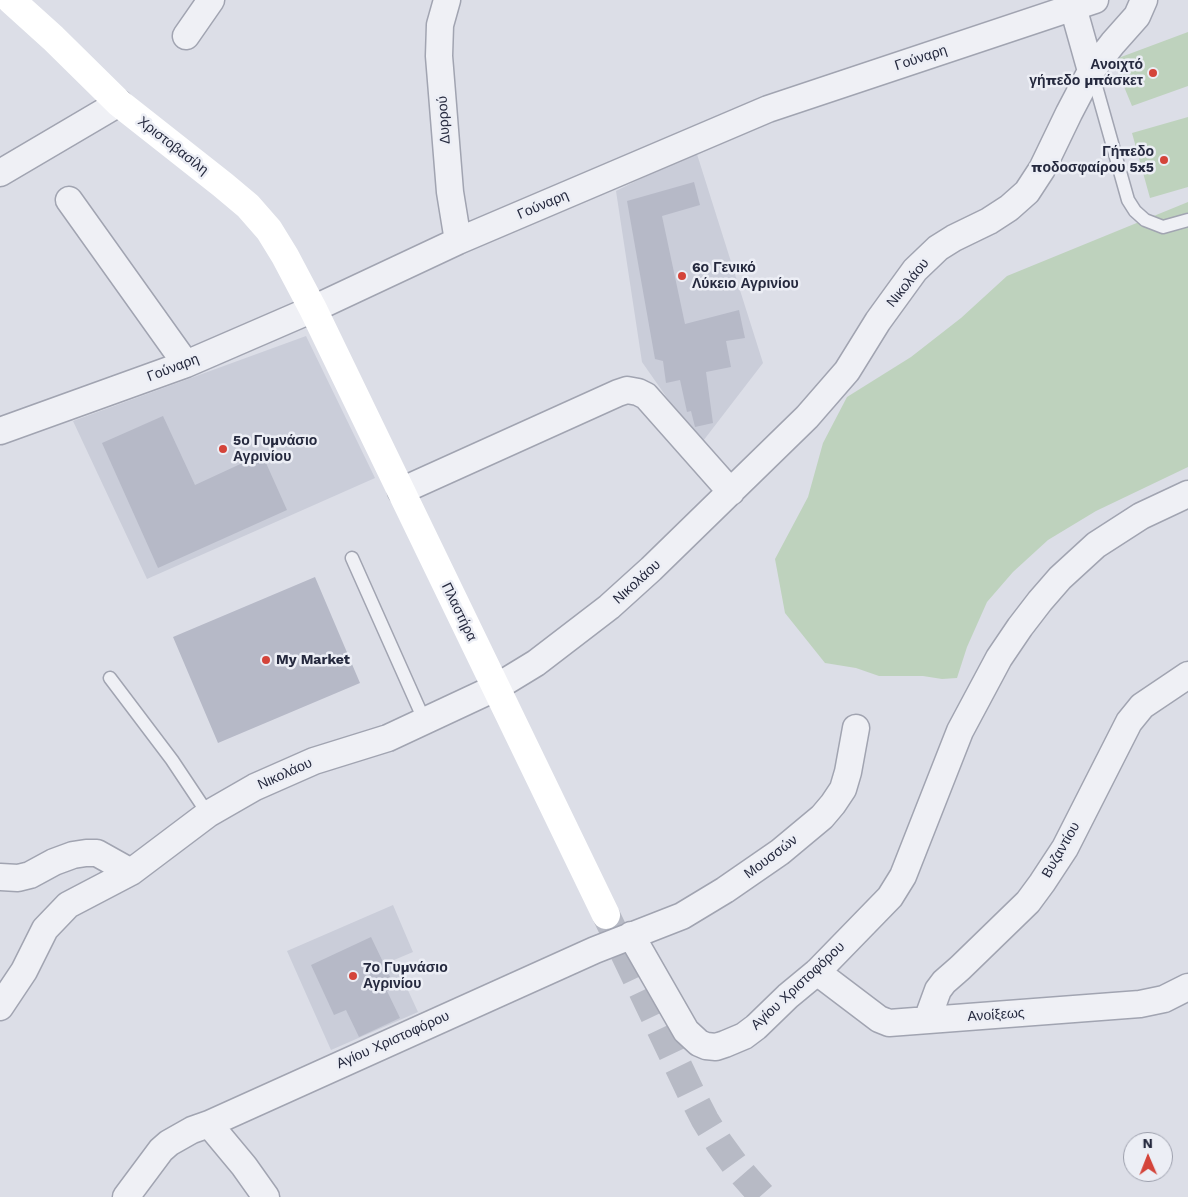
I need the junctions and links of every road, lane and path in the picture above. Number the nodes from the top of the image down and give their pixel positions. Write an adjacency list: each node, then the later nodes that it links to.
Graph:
1 (11, 0): 8 (main road, Χριστοβασίλη)
2 (210, 0): 6 (street)
3 (447, 0): 12 (street, Δυρρού)
4 (1144, 0): 7 (street, Νικολάου)
5 (1084, 4): 7 (street); 12 (street, Γούναρη)
6 (186, 36)
7 (1092, 71): 11 (lane); 17 (street, Νικολάου)
8 (119, 103): 9 (street); 13 (main road, Χριστοβασίλη)
9 (0, 173)
10 (69, 200): 14 (street)
11 (1188, 220)
12 (458, 241): 13 (street, Γούναρη)
13 (313, 309): 14 (street, Γούναρη); 16 (main road, Πλαστήρα)
14 (186, 364): 15 (street, Γούναρη)
15 (0, 431)
16 (401, 491): 17 (street); 22 (main road, Πλαστήρα)
17 (730, 492): 22 (street, Νικολάου)
18 (1188, 494): 30 (street, Αγίου Χριστοφόρου)
19 (352, 558): 23 (lane)
20 (1188, 675): 33 (street, Βυζαντίου)
21 (110, 678): 25 (lane)
22 (495, 688): 23 (street, Νικολάου); 28 (main road, Πλαστήρα)
23 (425, 722): 25 (street, Νικολάου)
24 (856, 728): 29 (street, Μουσσών)
25 (208, 814): 26 (street, Νικολάου)
26 (131, 872): 27 (street); 32 (street, Νικολάου)
27 (0, 877)
28 (606, 915)
29 (631, 935): 30 (street, Αγίου Χριστοφόρου); 34 (street, Αγίου Χριστοφόρου)
30 (817, 972): 33 (street, Ανοίξεως)
31 (1188, 987): 33 (street, Ανοίξεως)
32 (0, 1007)
33 (927, 1020)
34 (209, 1124): 35 (street, Αγίου Χριστοφόρου); 36 (street)
35 (126, 1197)
36 (266, 1197)

